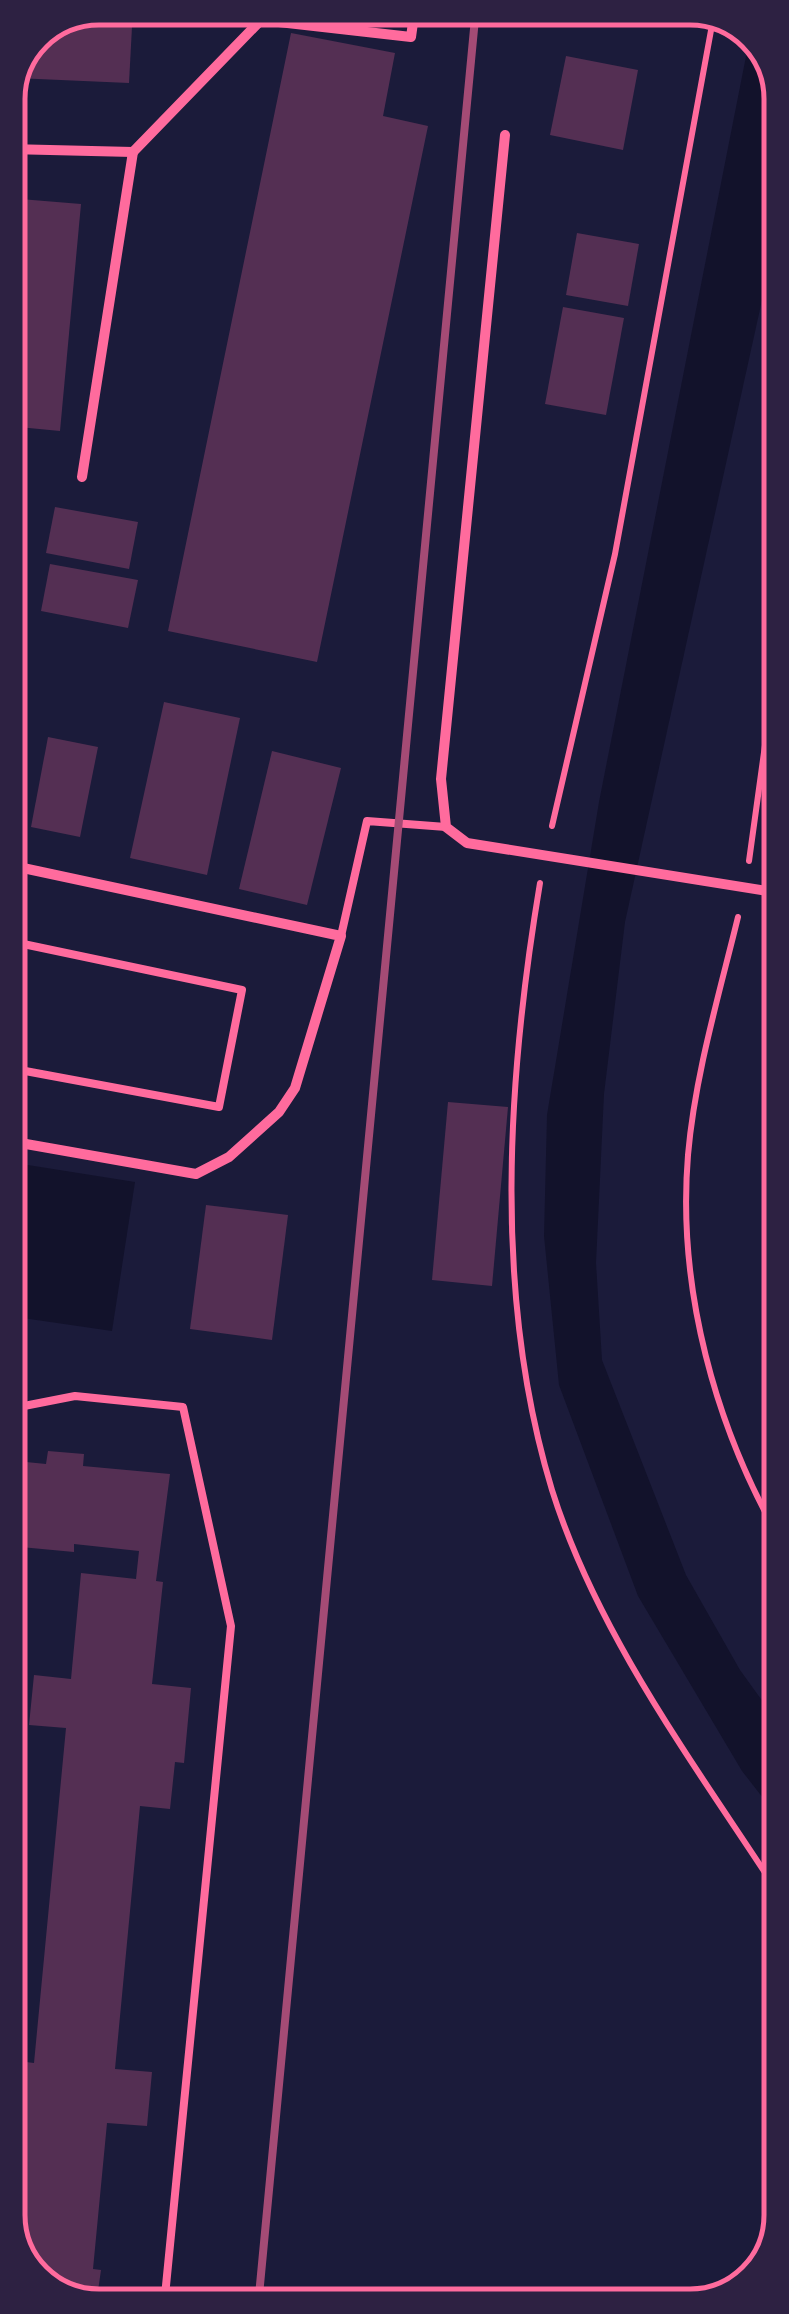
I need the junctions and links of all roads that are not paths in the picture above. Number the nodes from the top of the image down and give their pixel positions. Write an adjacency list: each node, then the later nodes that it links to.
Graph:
1 (255, 25): 6 (street)
2 (304, 25): 3 (street)
3 (413, 25)
4 (504, 135): 8 (street)
5 (25, 149): 6 (street)
6 (133, 152): 7 (street)
7 (82, 477)
8 (446, 827): 10 (street); 11 (lane)
9 (25, 867): 11 (street)
10 (764, 890)
11 (341, 936): 14 (street)
12 (25, 944): 13 (lane)
13 (25, 1071)
14 (25, 1143)
15 (25, 1406): 16 (lane)
16 (166, 2289)

